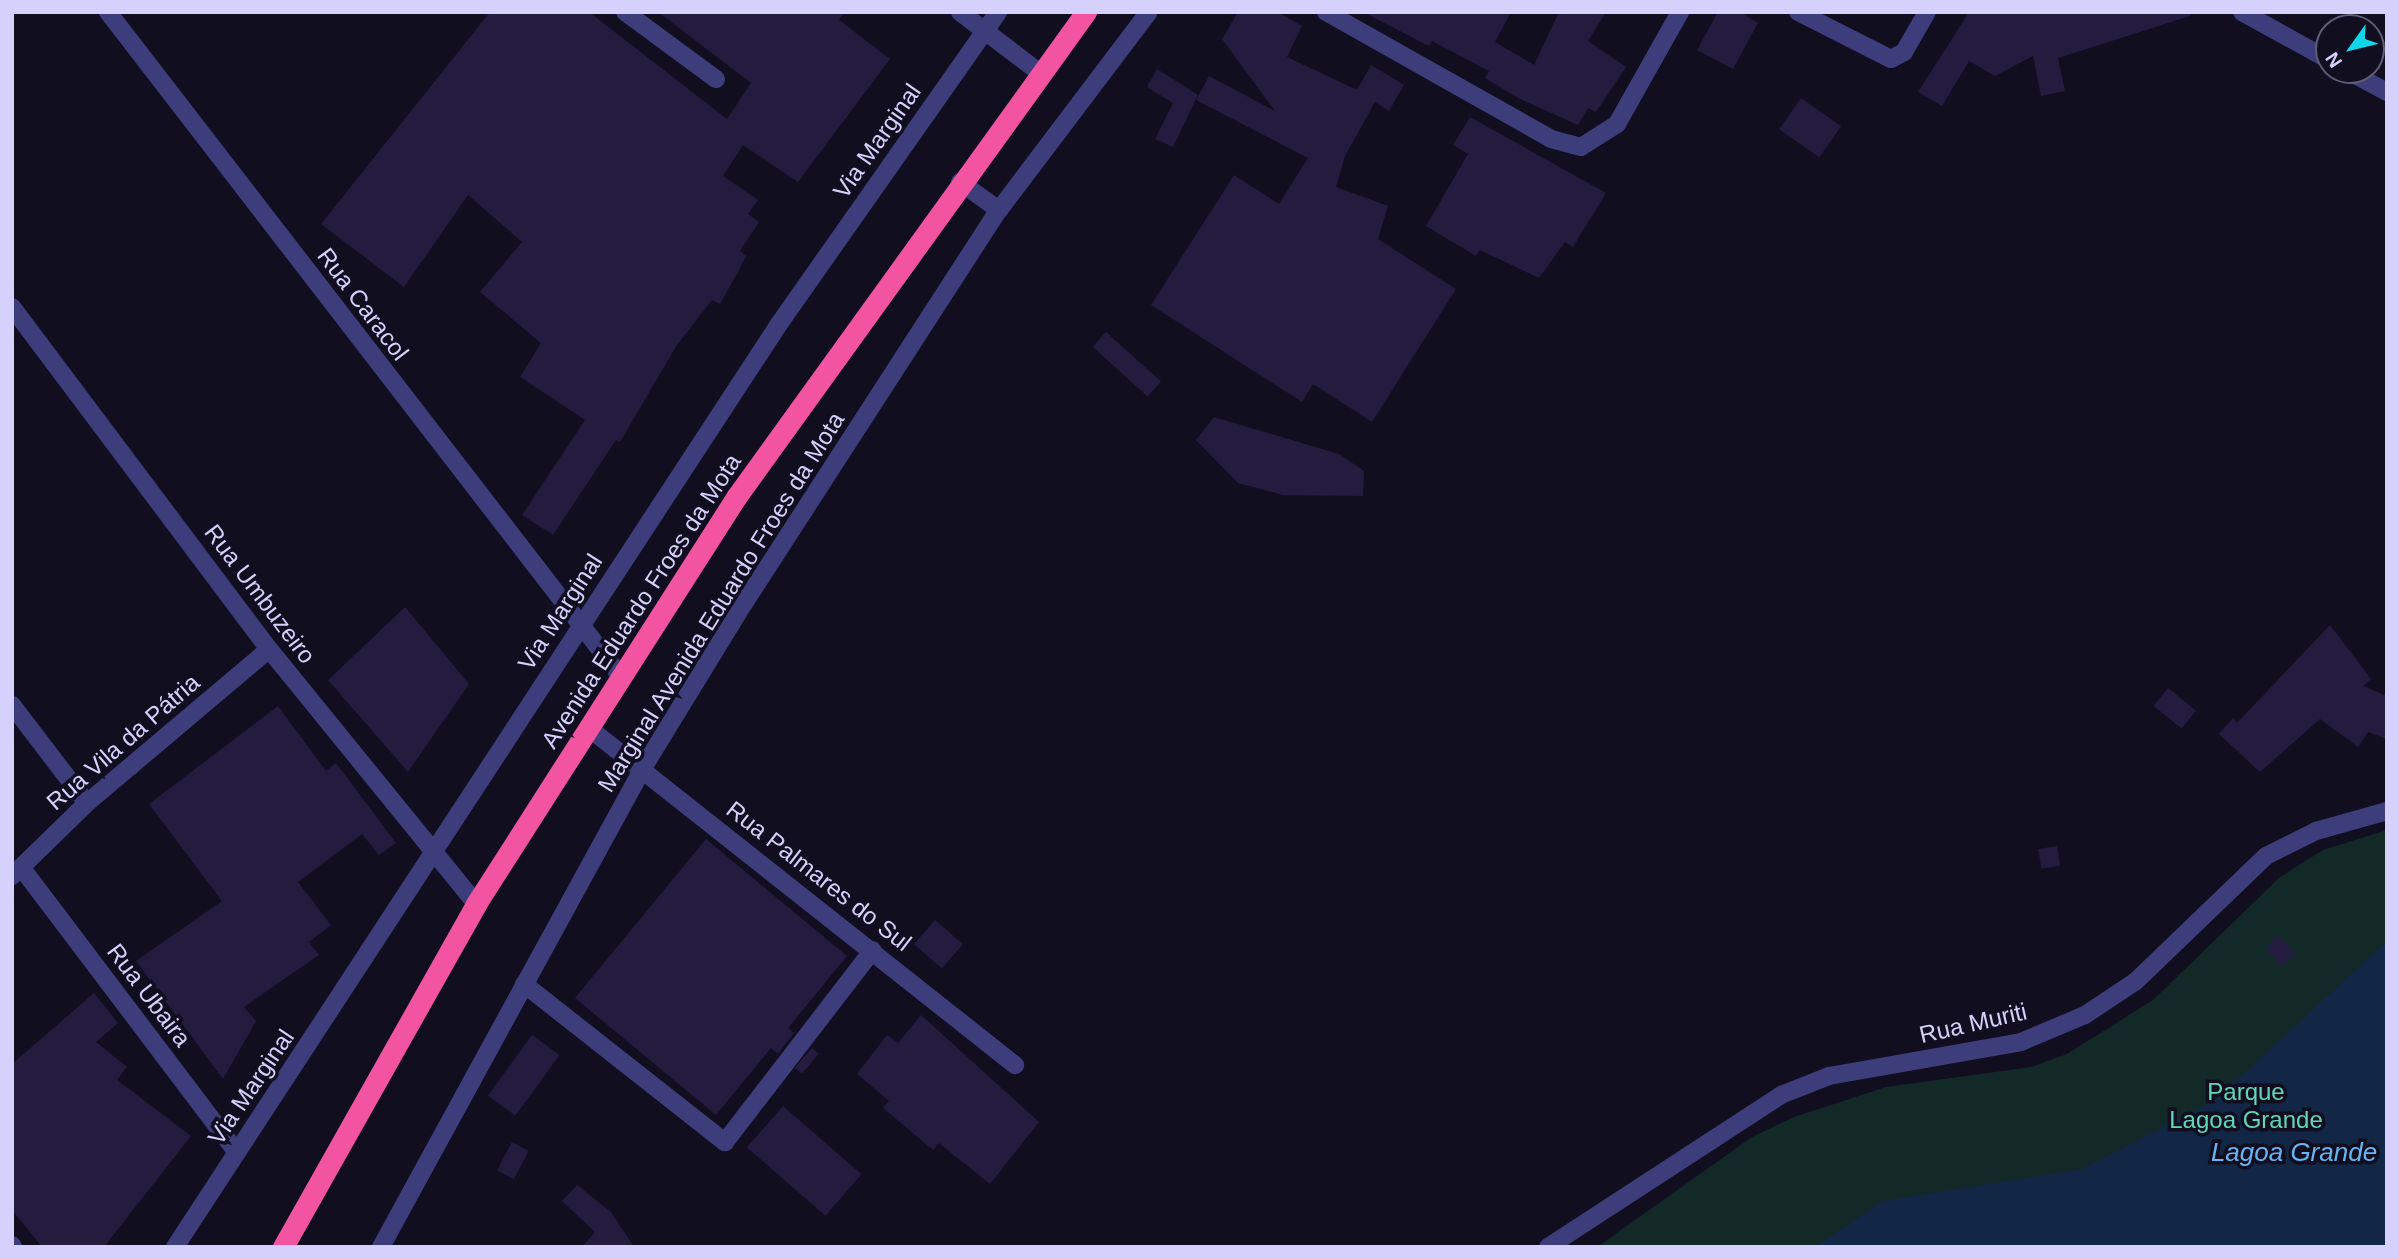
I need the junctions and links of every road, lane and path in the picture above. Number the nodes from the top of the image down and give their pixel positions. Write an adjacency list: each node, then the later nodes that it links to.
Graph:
1 (108, 12): 19 (street, Rua Caracol)
2 (625, 12): 15 (street)
3 (960, 12): 12 (street)
4 (998, 12): 12 (street, Via Marginal)
5 (1086, 12): 14 (highway, Avenida Eduardo Froes da Mota)
6 (1149, 12): 17 (street, Marginal Avenida Eduardo Froes da Mota)
7 (1326, 12): 8 (street)
8 (1680, 12)
9 (1798, 12): 10 (street)
10 (1927, 12)
11 (2242, 12): 13 (street)
12 (984, 30): 14 (street); 19 (street, Via Marginal)
13 (2315, 52)
14 (1040, 73): 16 (highway, Avenida Eduardo Froes da Mota)
15 (716, 79)
16 (960, 182): 17 (street); 21 (highway, Avenida Eduardo Froes da Mota)
17 (999, 210): 24 (street, Marginal Avenida Eduardo Froes da Mota)
18 (12, 307): 20 (street, Rua Umbuzeiro)
19 (579, 626): 21 (street, Rua Caracol); 27 (street, Via Marginal)
20 (269, 649): 25 (street, Rua Vila da Pátria); 27 (street, Rua Umbuzeiro)
21 (622, 678): 23 (highway, Avenida Eduardo Froes da Mota)
22 (12, 705): 25 (street)
23 (590, 729): 24 (street, Rua Palmares do Sul); 29 (highway, Avenida Eduardo Froes da Mota)
24 (643, 768): 30 (street, Rua Palmares do Sul); 31 (street, Marginal Avenida Eduardo Froes da Mota)
25 (87, 803): 28 (street, Rua Vila da Pátria)
26 (2386, 810): 37 (street, Rua Muriti)
27 (432, 857): 29 (street, Rua Umbuzeiro); 33 (street, Via Marginal)
28 (17, 872): 33 (street, Rua Ubaira)
29 (477, 904): 35 (highway, Avenida Eduardo Froes da Mota)
30 (873, 950): 31 (street); 32 (street, Rua Palmares do Sul)
31 (524, 984): 36 (street, Marginal Avenida Eduardo Froes da Mota)
32 (1015, 1065)
33 (237, 1153): 34 (street, Via Marginal)
34 (175, 1247)
35 (283, 1247)
36 (381, 1247)
37 (1548, 1247)

